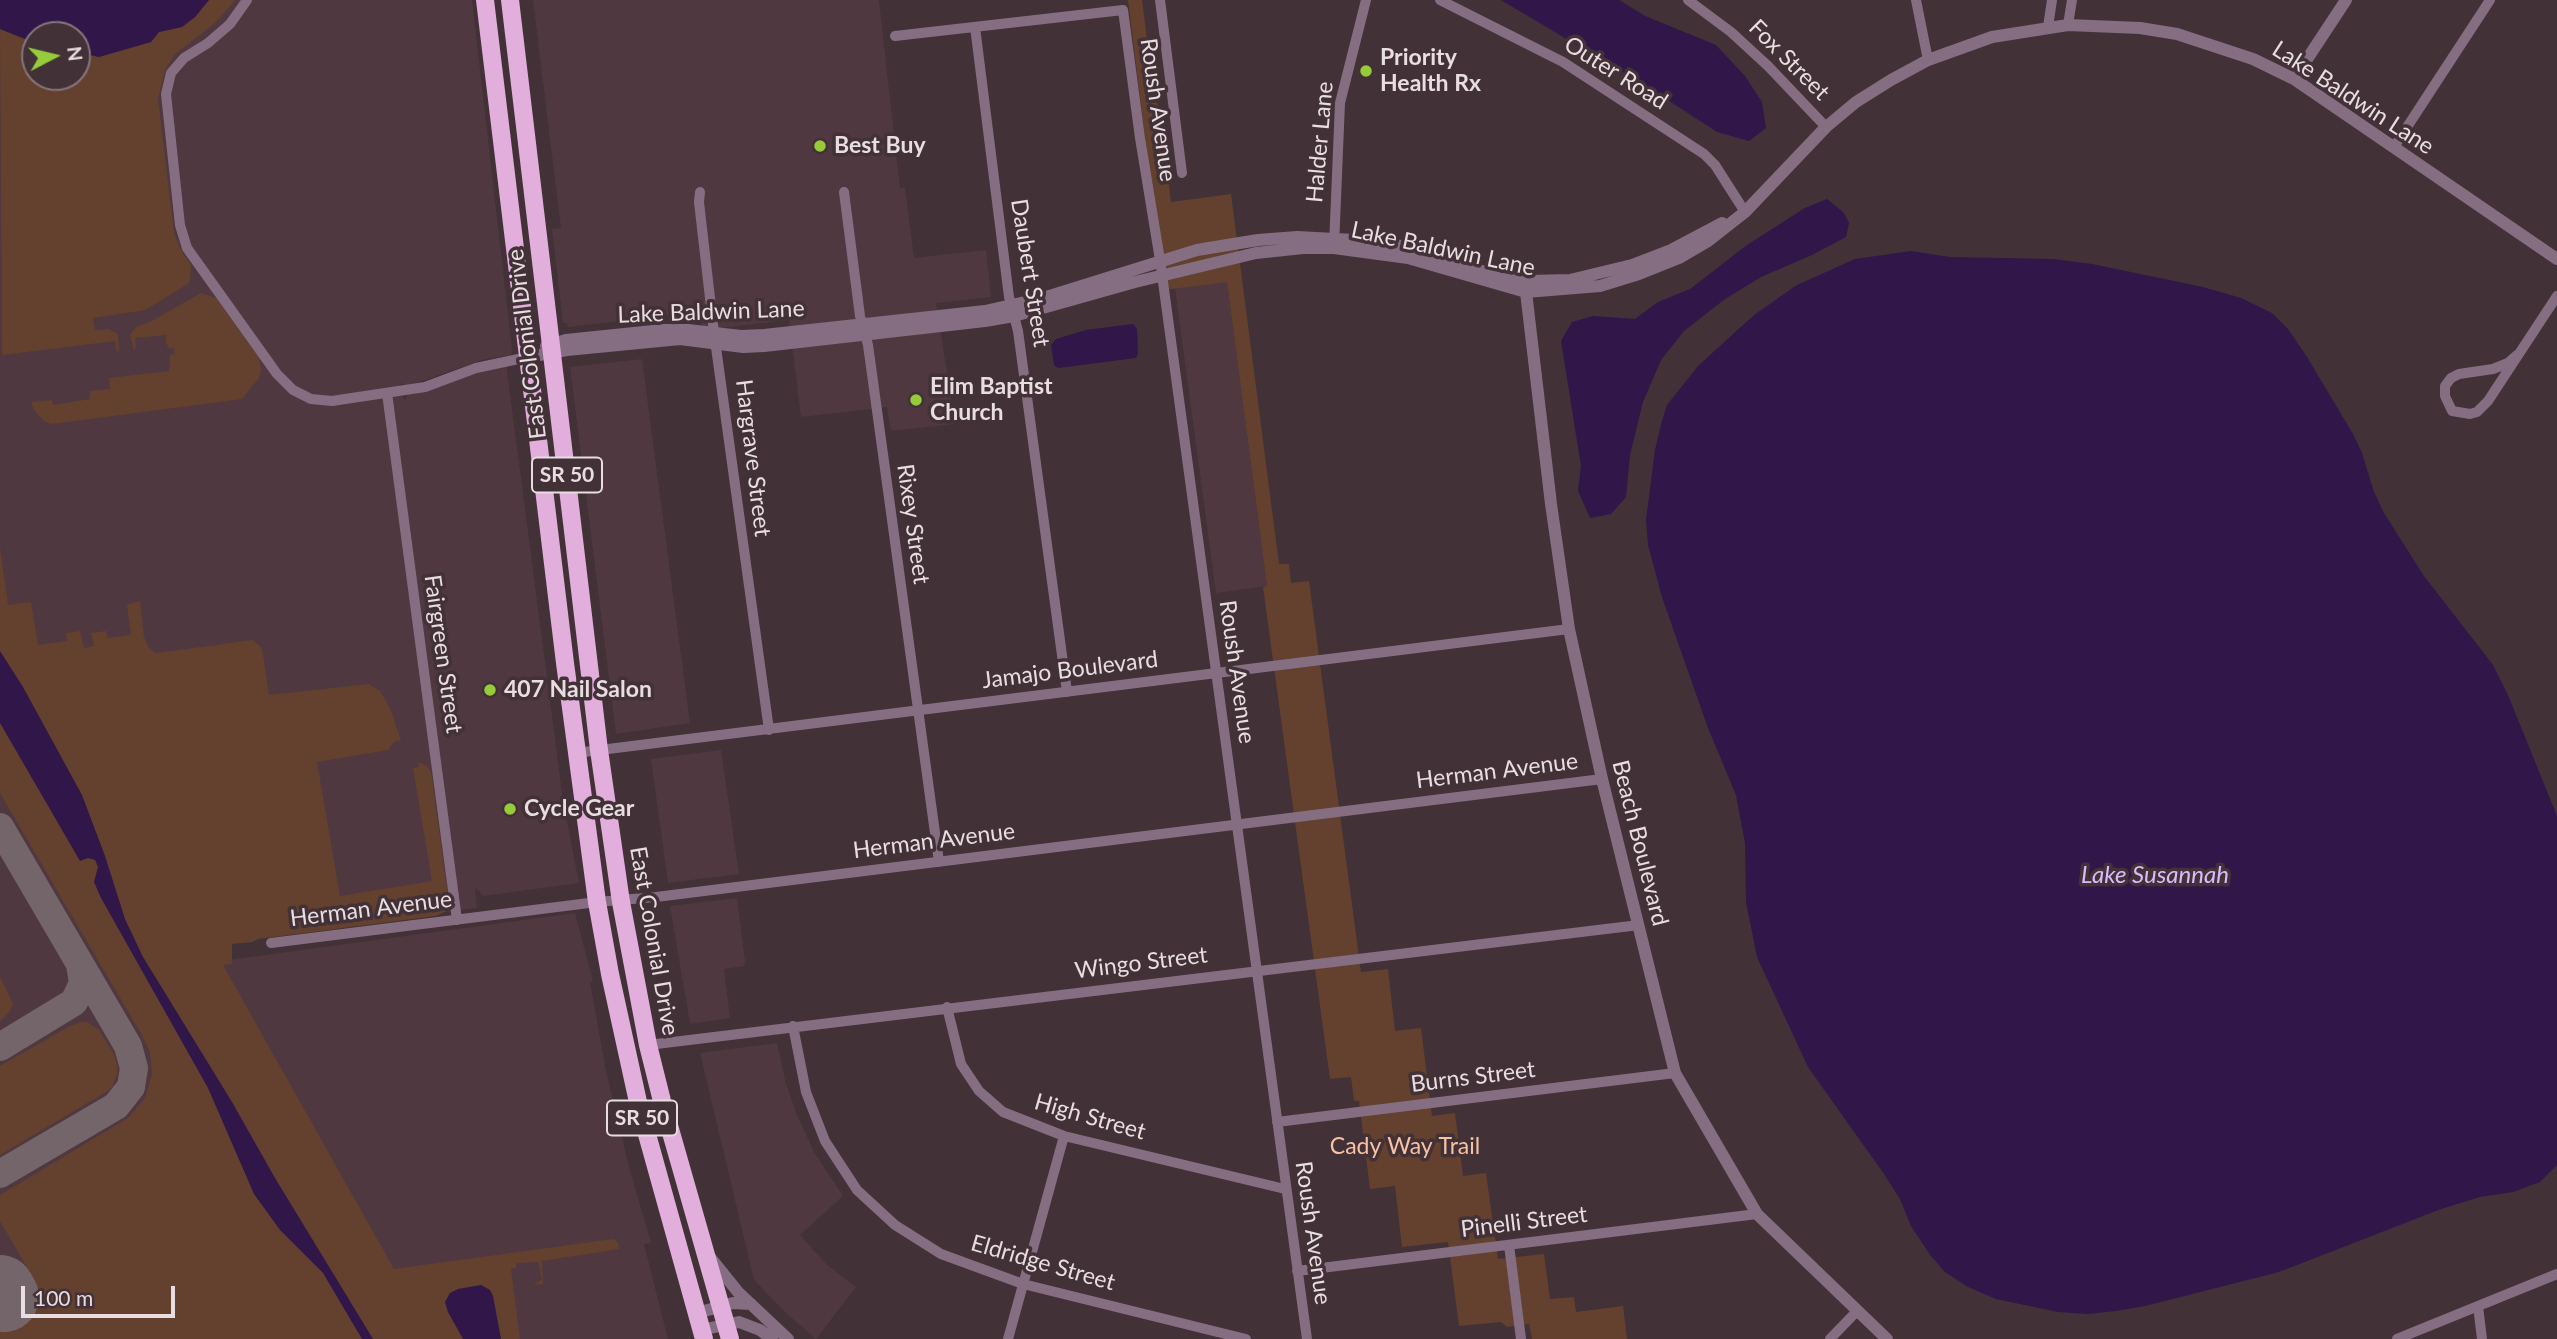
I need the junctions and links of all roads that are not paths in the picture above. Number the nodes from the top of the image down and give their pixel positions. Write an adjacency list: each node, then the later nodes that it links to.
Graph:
1 (247, 0): 39 (street)
2 (485, 0): 19 (highway, East Colonial Drive / SR 50)
3 (510, 0): 20 (highway, East Colonial Drive / SR 50)
4 (1160, 0): 23 (street)
5 (1366, 0): 27 (street, Halder Lane)
6 (1440, 0): 26 (street, Outer Road)
7 (1916, 0): 17 (street)
8 (2052, 0): 15 (street)
9 (2072, 0): 13 (street)
10 (2346, 0): 18 (street)
11 (2490, 0): 22 (street)
12 (1693, 1): 21 (street, Fox Street)
13 (2068, 25): 15 (street, Lake Baldwin Lane); 18 (street, Lake Baldwin Lane)
14 (975, 27): 16 (street); 29 (street, Roush Avenue); 33 (street, Daubert Street)
15 (2048, 27): 17 (street, Lake Baldwin Lane)
16 (895, 36)
17 (1928, 60): 21 (street, Lake Baldwin Lane)
18 (2294, 79): 22 (street, Lake Baldwin Lane)
19 (496, 87): 20 (highway); 38 (highway, East Colonial Drive / SR 50)
20 (525, 126): 36 (highway, East Colonial Drive / SR 50)
21 (1826, 127): 26 (street, Lake Baldwin Lane)
22 (2393, 147): 28 (street, Lake Baldwin Lane)
23 (1182, 173)
24 (700, 192): 35 (street, Hargrave Street)
25 (844, 192): 34 (street, Rixey Street)
26 (1745, 212): 31 (street, Lake Baldwin Lane)
27 (1335, 243): 29 (street, Lake Baldwin Lane); 30 (street, Lake Baldwin Lane); 31 (street, Lake Baldwin Lane)
28 (2557, 260)
29 (1160, 261): 30 (street, Roush Avenue); 33 (street, Lake Baldwin Lane)
30 (1162, 275): 33 (street, Lake Baldwin Lane); 43 (street, Roush Avenue)
31 (1528, 287): 42 (street, Beach Boulevard)
32 (2557, 296): 37 (street)
33 (1013, 312): 34 (street, Lake Baldwin Lane); 44 (street, Daubert Street)
34 (864, 330): 35 (street, Lake Baldwin Lane); 45 (street, Rixey Street)
35 (715, 338): 36 (street, Lake Baldwin Lane); 46 (street, Hargrave Street)
36 (552, 348): 38 (street, Lake Baldwin Lane); 40 (highway, East Colonial Drive / SR 50)
37 (2517, 355): 37 (street)
38 (528, 357): 39 (street); 41 (highway, East Colonial Drive / SR 50)
39 (387, 393): 54 (street, Fairgreen Street)
40 (575, 545): 41 (street); 47 (highway, East Colonial Drive / SR 50)
41 (551, 549): 48 (highway, East Colonial Drive / SR 50)
42 (1569, 629): 43 (street, Jamajo Boulevard); 49 (street, Beach Boulevard)
43 (1216, 673): 44 (street, Jamajo Boulevard); 50 (street, Roush Avenue)
44 (1067, 692): 45 (street, Jamajo Boulevard)
45 (918, 711): 46 (street, Jamajo Boulevard); 51 (street, Rixey Street)
46 (769, 730): 47 (street, Jamajo Boulevard)
47 (599, 750): 48 (street, Jamajo Boulevard); 53 (highway, East Colonial Drive / SR 50)
48 (576, 753): 52 (highway, East Colonial Drive / SR 50)
49 (1602, 779): 50 (street, Herman Avenue); 55 (street, Beach Boulevard)
50 (1236, 824): 51 (street, Herman Avenue); 57 (street, Roush Avenue)
51 (939, 862): 53 (street, Herman Avenue)
52 (597, 902): 53 (street, Herman Avenue); 54 (street, Herman Avenue); 75 (highway, East Colonial Drive / SR 50)
53 (621, 902): 60 (highway, East Colonial Drive / SR 50)
54 (457, 920): 56 (street, Herman Avenue)
55 (1639, 925): 57 (street, Wingo Street); 61 (street, Beach Boulevard)
56 (271, 943)
57 (1257, 971): 58 (street, Wingo Street); 62 (street, Roush Avenue)
58 (947, 1007): 59 (street, Wingo Street); 63 (street, High Street)
59 (793, 1026): 60 (street, Wingo Street); 70 (street, Eldridge Street)
60 (648, 1045): 67 (highway, East Colonial Drive / SR 50)
61 (1675, 1073): 62 (street, Burns Street); 65 (street, Beach Boulevard)
62 (1277, 1122): 64 (street, Roush Avenue)
63 (1064, 1136): 64 (street, High Street); 70 (street)
64 (1285, 1189): 68 (street, Roush Avenue)
65 (1756, 1214): 66 (street, Pinelli Street); 73 (street, Beach Boulevard)
66 (1509, 1245): 68 (street, Pinelli Street); 81 (street)
67 (703, 1248): 71 (street); 74 (highway, East Colonial Drive / SR 50)
68 (1297, 1271): 80 (street, Roush Avenue)
69 (2557, 1274): 72 (street)
70 (1023, 1284): 78 (street); 79 (street, Eldridge Street)
71 (751, 1304): 74 (street); 77 (street)
72 (2478, 1306): 84 (street); 85 (street)
73 (1857, 1311): 82 (street); 83 (street, Beach Boulevard)
74 (725, 1323): 75 (street); 76 (street)
75 (701, 1327)
76 (772, 1339)
77 (788, 1339)
78 (1009, 1339)
79 (1246, 1339)
80 (1307, 1339)
81 (1521, 1339)
82 (1830, 1339)
83 (1887, 1339)
84 (2397, 1339)
85 (2482, 1339)

